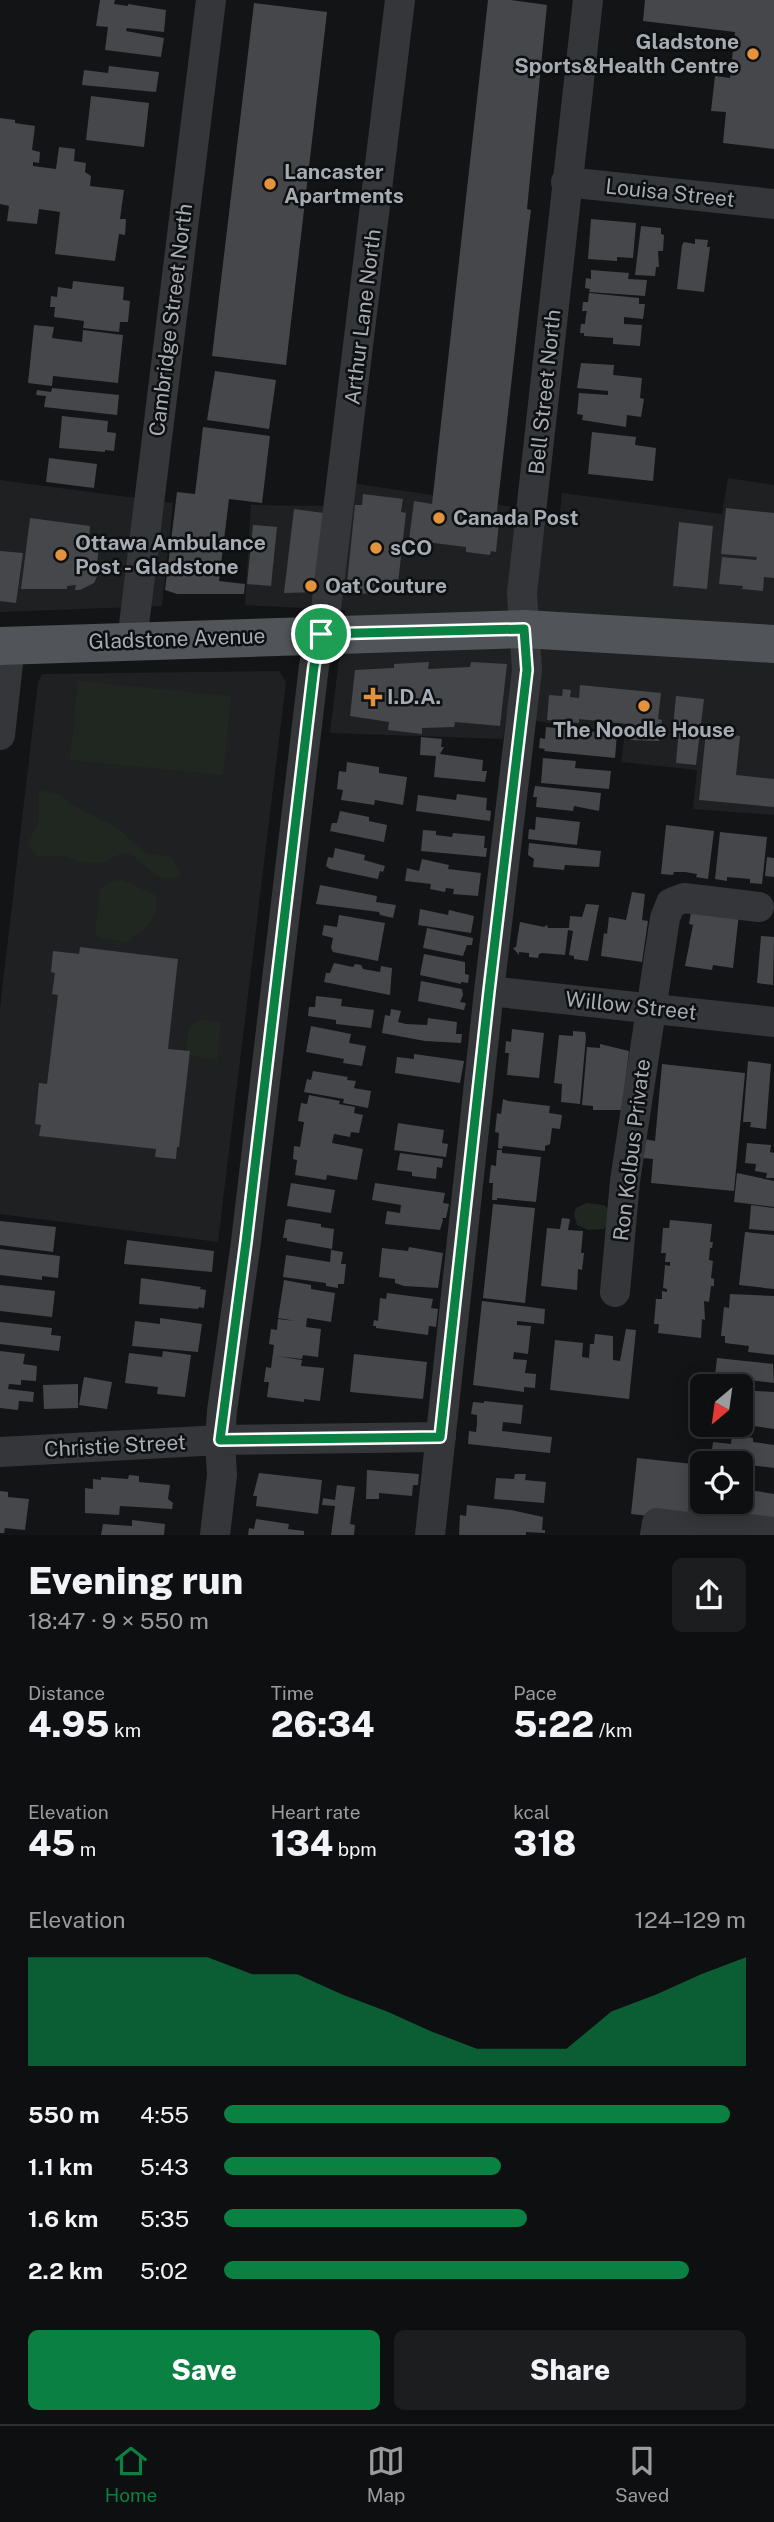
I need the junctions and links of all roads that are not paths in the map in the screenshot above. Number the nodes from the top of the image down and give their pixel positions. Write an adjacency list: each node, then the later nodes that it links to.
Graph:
1 (211, 0): 8 (street, Cambridge Street North)
2 (400, 0): 7 (street, Arthur Lane North)
3 (588, 0): 4 (street, Bell Street North)
4 (566, 182): 5 (street, Louisa Street); 6 (street, Bell Street North)
5 (774, 204)
6 (524, 629): 7 (main road, Gladstone Avenue); 9 (main road, Gladstone Avenue); 13 (street, Bell Street North)
7 (321, 634): 8 (main road, Gladstone Avenue); 18 (street, Arthur Lane North)
8 (132, 641): 10 (main road, Gladstone Avenue)
9 (774, 644)
10 (5, 645): 11 (street)
11 (0, 735)
12 (759, 907): 14 (street, Ron Kolbus Private)
13 (489, 991): 14 (street, Willow Street); 17 (street, Bell Street North)
14 (651, 1008): 15 (street, Willow Street); 16 (street, Ron Kolbus Private)
15 (774, 1022)
16 (615, 1292)
17 (440, 1437): 18 (street, Christie Street); 24 (street, Bell Street North)
18 (220, 1440): 19 (street, Christie Street); 23 (street, Arthur Lane North)
19 (0, 1452)
20 (701, 1514): 25 (street)
21 (709, 1514): 22 (street)
22 (774, 1532)
23 (215, 1535)
24 (430, 1535)
25 (656, 1535)

